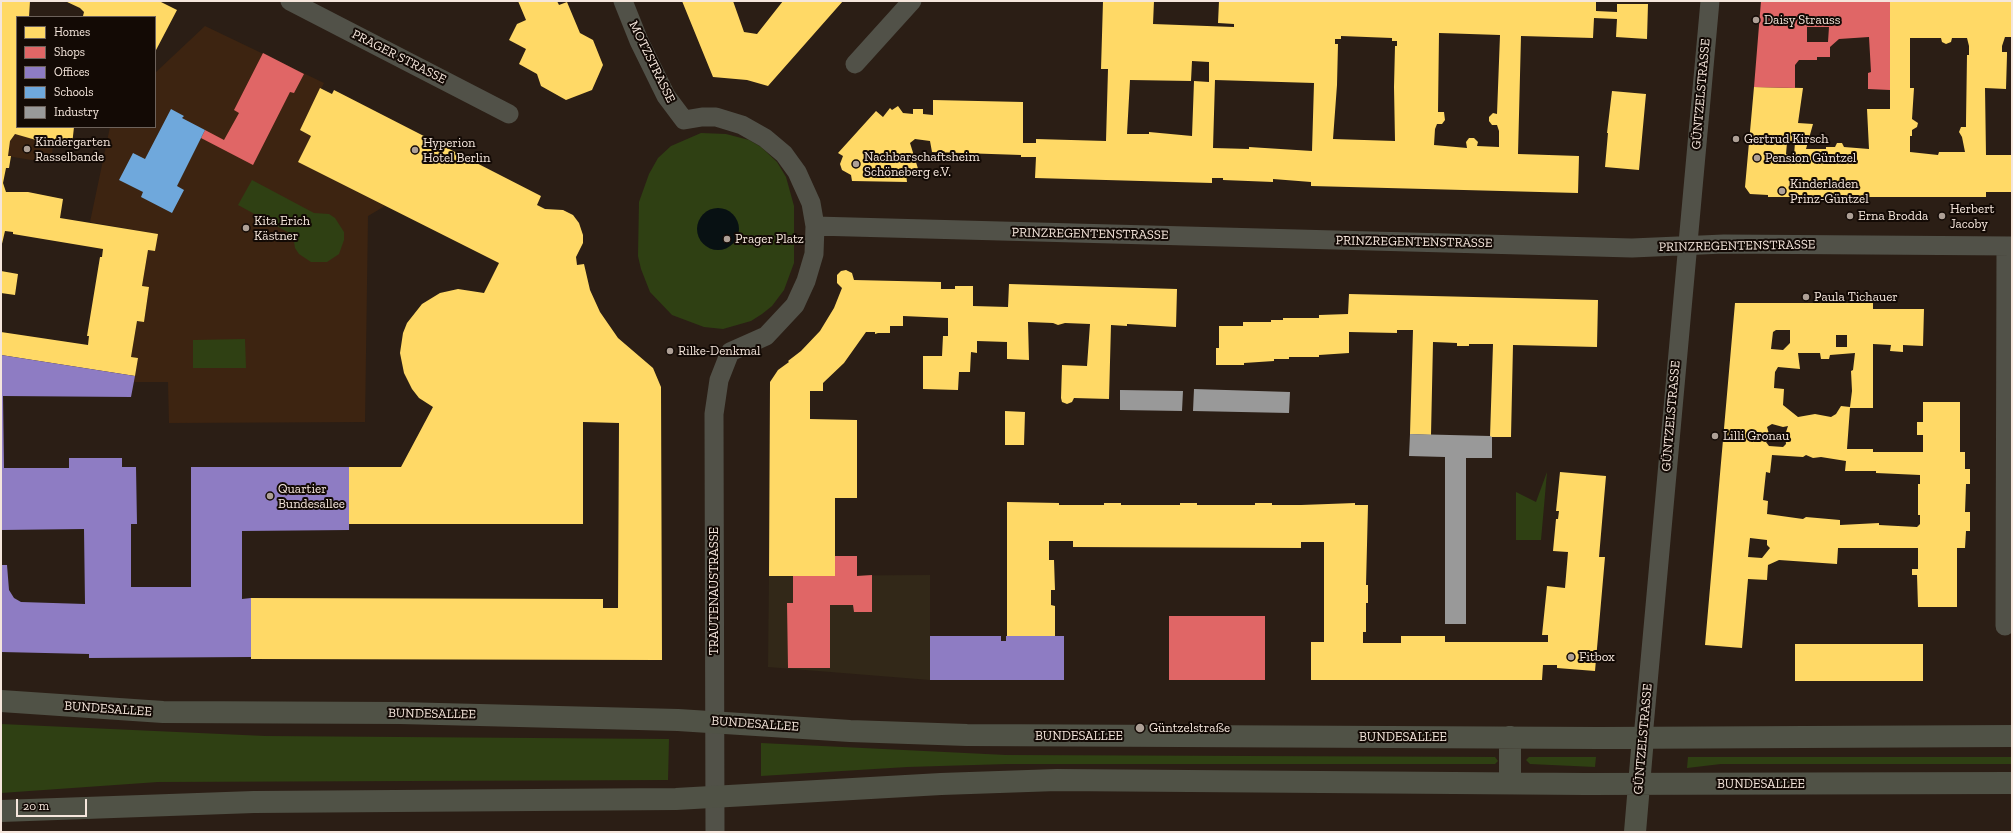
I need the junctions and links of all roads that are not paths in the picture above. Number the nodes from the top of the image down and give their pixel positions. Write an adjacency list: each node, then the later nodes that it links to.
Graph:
1 (290, 1): 6 (street, PRAGER STRASSE)
2 (623, 1): 7 (street, MOTZSTRASSE)
3 (912, 1): 5 (street)
4 (1710, 1): 8 (street, GÜNTZELSTRASSE)
5 (855, 64)
6 (509, 114)
7 (815, 226): 8 (street, PRINZREGENTENSTRASSE); 12 (street, TRAUTENAUSTRASSE)
8 (1687, 246): 9 (street, PRINZREGENTENSTRASSE); 15 (street, GÜNTZELSTRASSE)
9 (2009, 246): 10 (street)
10 (2005, 626)
11 (1, 702): 12 (main road, BUNDESALLEE)
12 (714, 721): 14 (main road, BUNDESALLEE); 19 (street, TRAUTENAUSTRASSE)
13 (2012, 736): 15 (main road, BUNDESALLEE)
14 (1510, 738): 15 (main road, BUNDESALLEE); 16 (main road)
15 (1643, 738): 18 (main road, GÜNTZELSTRASSE)
16 (1510, 783): 18 (main road, BUNDESALLEE); 19 (main road, BUNDESALLEE)
17 (2012, 783): 18 (main road, BUNDESALLEE)
18 (1639, 784): 22 (main road, GÜNTZELSTRASSE)
19 (714, 797): 20 (main road, BUNDESALLEE); 21 (street, TRAUTENAUSTRASSE)
20 (1, 810)
21 (715, 832)
22 (1635, 832)

